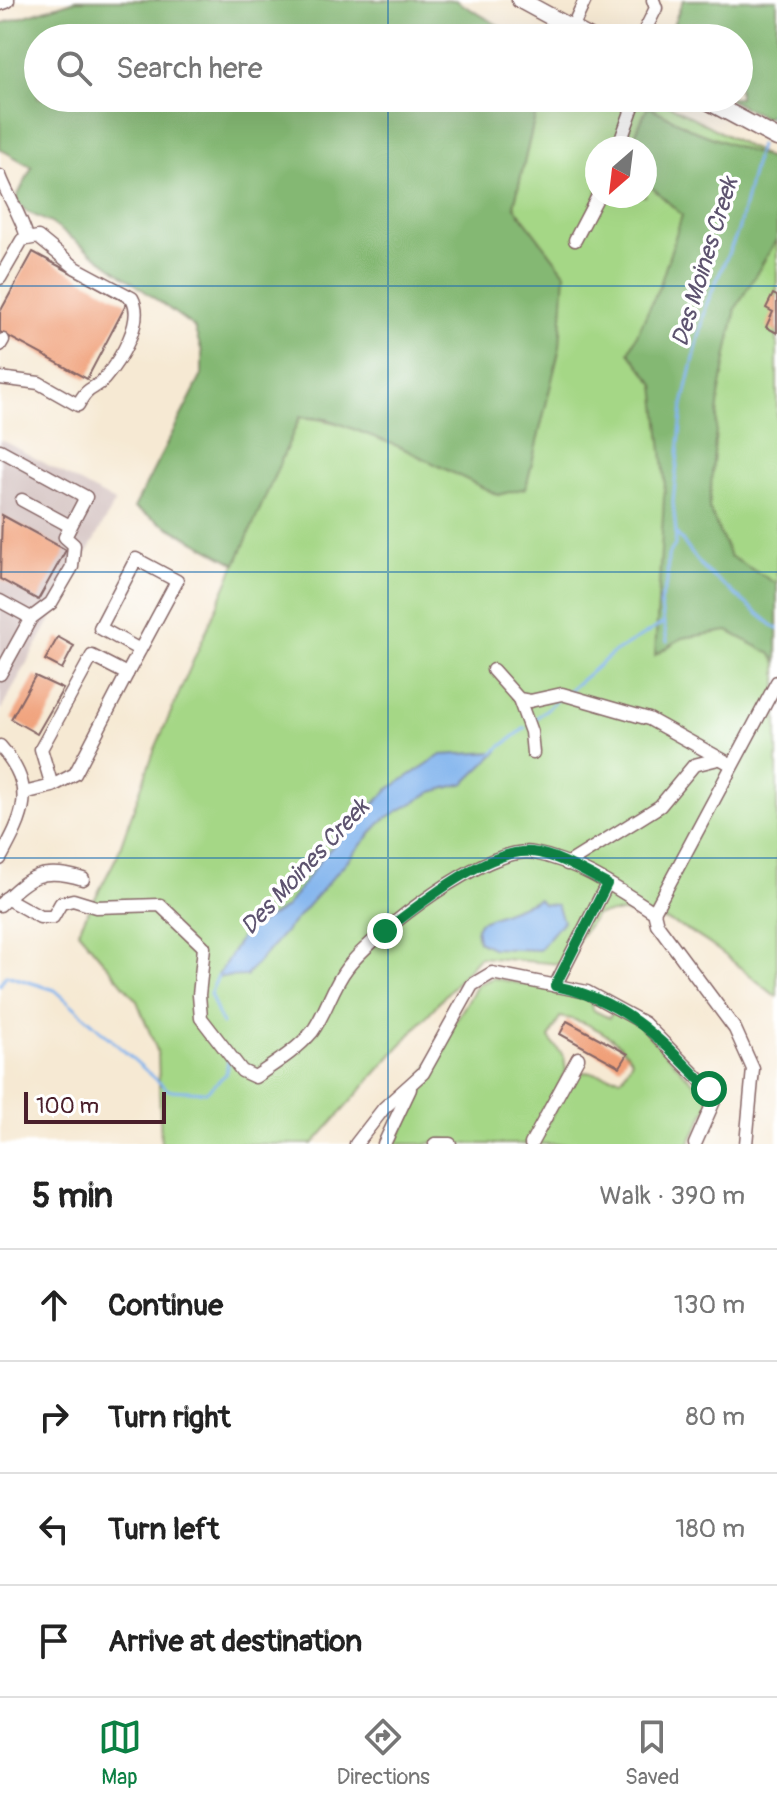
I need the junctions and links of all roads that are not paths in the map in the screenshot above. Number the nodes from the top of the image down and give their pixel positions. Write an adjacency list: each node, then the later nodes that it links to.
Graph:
1 (520, 0): 4 (main road)
2 (585, 0): 5 (lane)
3 (653, 0): 6 (lane)
4 (565, 24)
5 (574, 24)
6 (648, 24)
7 (631, 112): 9 (lane)
8 (728, 112): 10 (main road)
9 (622, 136)
10 (777, 138)
11 (0, 176): 12 (lane)
12 (7, 193): 13 (lane); 15 (lane)
13 (0, 208)
14 (592, 208): 16 (lane)
15 (27, 237): 17 (lane); 18 (lane)
16 (575, 240)
17 (0, 278)
18 (0, 378)
19 (0, 450): 21 (lane)
20 (22, 500): 21 (lane)
21 (70, 526): 23 (lane)
22 (0, 601): 23 (lane)
23 (31, 618): 26 (lane)
24 (140, 650): 24 (lane); 27 (lane)
25 (493, 670): 29 (lane)
26 (0, 674)
27 (127, 674): 34 (lane); 34 (lane)
28 (777, 682): 33 (lane)
29 (519, 699): 31 (lane); 32 (lane)
30 (3, 750): 35 (lane)
31 (533, 753)
32 (719, 758): 33 (lane); 37 (lane)
33 (732, 765): 41 (lane)
34 (52, 786): 35 (lane)
35 (24, 793): 36 (lane)
36 (3, 854)
37 (567, 864): 39 (lane); 40 (lane)
38 (83, 879): 40 (lane)
39 (607, 884): 41 (lane); 42 (lane)
40 (3, 902)
41 (654, 912): 51 (lane)
42 (555, 986): 44 (lane); 50 (lane)
43 (578, 1058): 49 (lane)
44 (411, 1086): 45 (lane); 46 (lane)
45 (356, 1144)
46 (384, 1144)
47 (435, 1144): 48 (lane)
48 (450, 1144)
49 (531, 1144)
50 (695, 1144)
51 (746, 1144)

